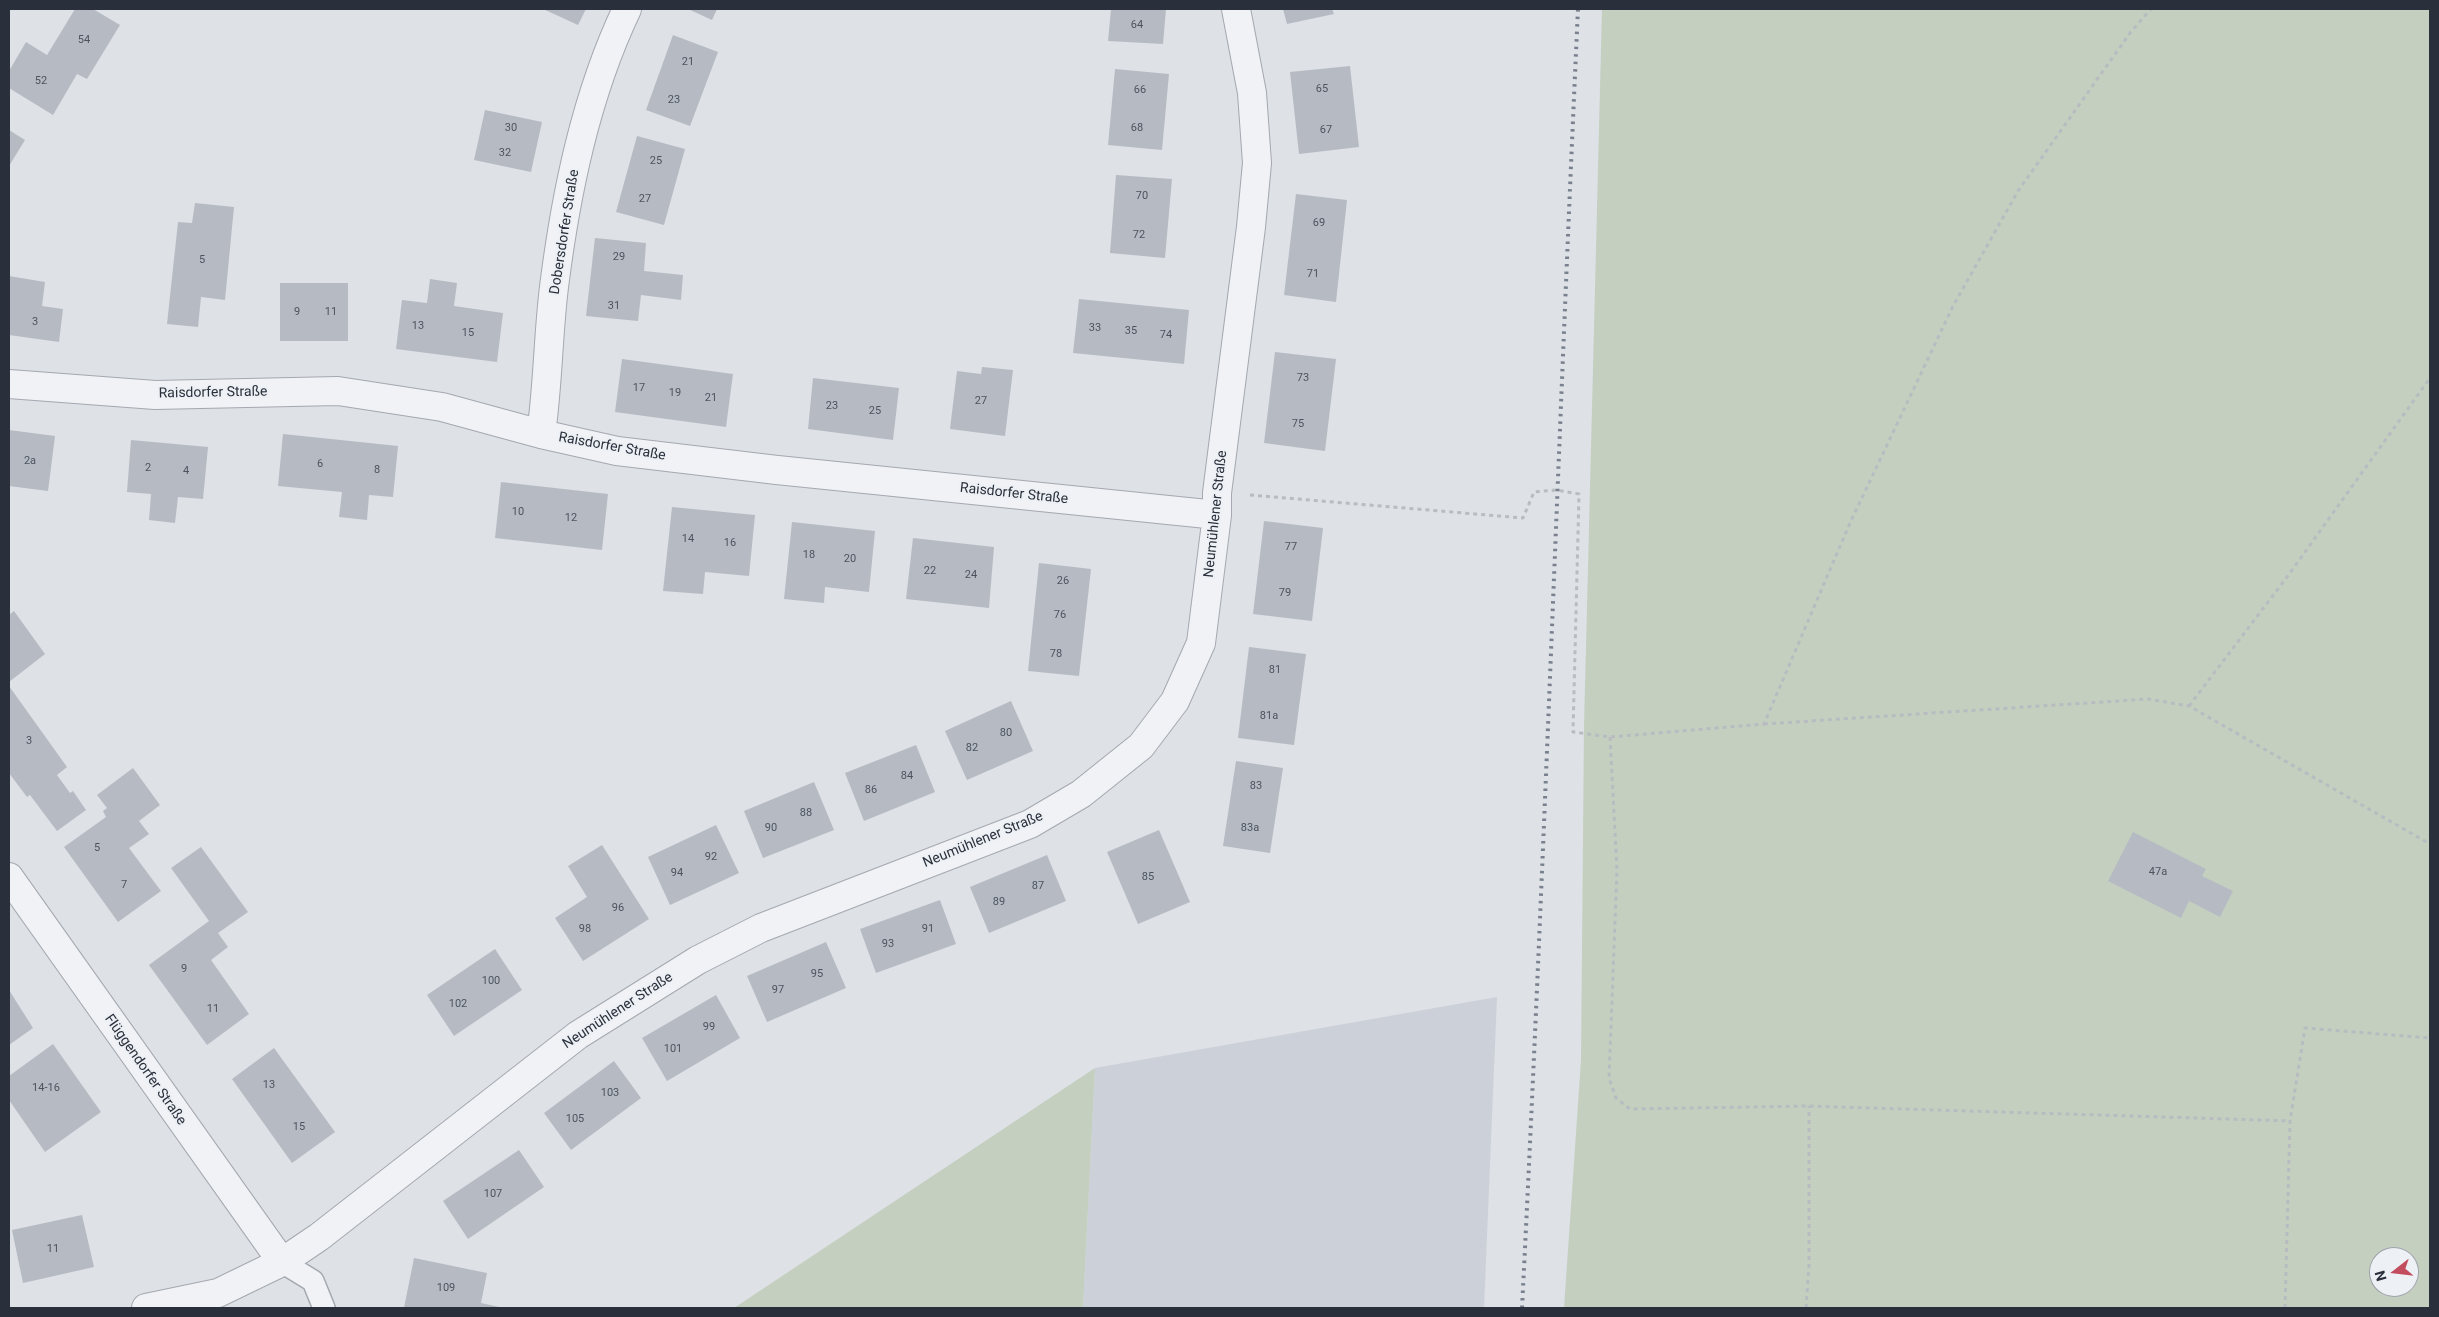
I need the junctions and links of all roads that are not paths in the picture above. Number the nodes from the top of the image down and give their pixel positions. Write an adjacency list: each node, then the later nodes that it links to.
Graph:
1 (627, 9): 4 (street, Dobersdorfer Straße)
2 (1236, 9): 5 (street, Neumühlener Straße)
3 (9, 384): 4 (street, Raisdorfer Straße)
4 (541, 434): 5 (street, Raisdorfer Straße)
5 (1217, 504): 7 (street, Neumühlener Straße)
6 (9, 877): 7 (street, Flüggendorfer Straße)
7 (282, 1262): 8 (street, Neumühlener Straße); 9 (lane)
8 (146, 1308)
9 (324, 1308)

